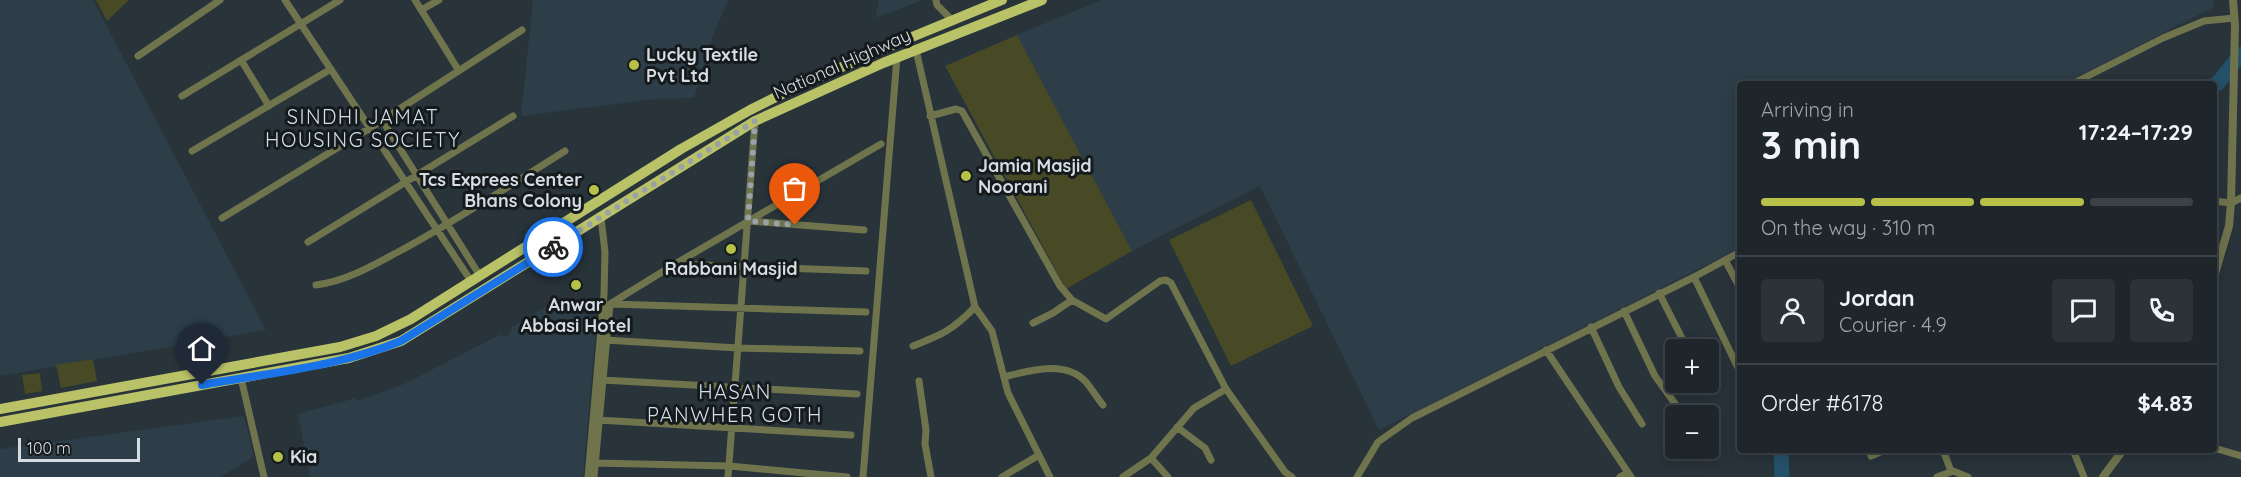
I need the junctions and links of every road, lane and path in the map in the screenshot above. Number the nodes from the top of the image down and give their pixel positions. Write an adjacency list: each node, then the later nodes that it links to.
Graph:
1 (220, 0): 15 (street)
2 (285, 0): 12 (street)
3 (340, 0): 12 (street)
4 (415, 0): 9 (street)
5 (439, 0): 9 (street)
6 (936, 0): 11 (street)
7 (1002, 0): 11 (highway, National Highway)
8 (1041, 0): 14 (highway, National Highway)
9 (422, 10): 19 (street)
10 (2235, 12): 20 (street); 35 (street)
11 (953, 21): 50 (highway, National Highway)
12 (301, 24): 17 (street); 18 (street)
13 (522, 30): 19 (street)
14 (916, 50): 16 (highway, National Highway); 24 (street)
15 (138, 56)
16 (897, 57): 26 (highway, National Highway); 104 (street)
17 (240, 60): 21 (street); 22 (street)
18 (331, 69): 22 (street); 27 (street)
19 (459, 71): 25 (street)
20 (2078, 81)
21 (182, 96)
22 (269, 106): 29 (street)
23 (513, 116): 31 (street)
24 (930, 116): 54 (street); 57 (street)
25 (382, 120): 27 (street); 31 (street)
26 (755, 121): 37 (highway, National Highway); 38 (street)
27 (370, 128): 32 (street); 36 (street)
28 (881, 144): 38 (street)
29 (192, 151)
30 (566, 152): 39 (street)
31 (417, 175): 32 (street); 39 (street)
32 (406, 182): 40 (street); 42 (street)
33 (2241, 198): 35 (street)
34 (2217, 201): 35 (street)
35 (2231, 203): 47 (street)
36 (222, 218)
37 (601, 218): 70 (highway, National Highway); 100 (street)
38 (748, 221): 41 (street); 45 (street); 46 (street)
39 (447, 224): 40 (street); 50 (street)
40 (438, 231): 50 (street); 52 (street)
41 (864, 231)
42 (308, 242)
43 (1737, 254): 44 (street)
44 (1725, 260): 49 (street); 51 (street)
45 (675, 264): 46 (street); 55 (street)
46 (746, 267): 48 (street); 56 (street)
47 (2217, 267)
48 (866, 271)
49 (1694, 277): 53 (street); 68 (street)
50 (475, 278): 78 (highway, National Highway)
51 (1737, 282)
52 (316, 285)
53 (1659, 293): 58 (street); 62 (street)
54 (1072, 300): 60 (street); 74 (street)
55 (610, 304): 56 (street); 63 (street)
56 (742, 307): 59 (street); 65 (street)
57 (975, 307): 64 (street); 69 (street)
58 (1624, 311): 61 (street); 77 (street)
59 (866, 312)
60 (1033, 323)
61 (1591, 327): 66 (street); 81 (street)
62 (1682, 339)
63 (605, 340): 65 (street); 71 (street)
64 (913, 346)
65 (738, 348): 67 (street); 73 (street)
66 (1546, 350): 98 (street); 111 (street)
67 (860, 351)
68 (1737, 366)
69 (1004, 377): 76 (street); 90 (street)
70 (241, 378): 80 (highway, National Highway); 99 (street)
71 (602, 380): 73 (street); 79 (street)
72 (919, 381): 105 (street)
73 (735, 387): 75 (street); 83 (street)
74 (1226, 389): 82 (street); 110 (street)
75 (857, 394)
76 (1103, 405)
77 (1676, 405)
78 (0, 409)
79 (598, 420): 83 (street); 95 (street)
80 (0, 422)
81 (1642, 424)
82 (1177, 427): 93 (street); 94 (street)
83 (732, 429): 84 (street); 96 (street)
84 (851, 435)
85 (2217, 449): 92 (street)
86 (1878, 453): 91 (street)
87 (1945, 453): 97 (street)
88 (2074, 453): 115 (street)
89 (2121, 453): 116 (street)
90 (1039, 455): 106 (street); 107 (street)
91 (1871, 456)
92 (2241, 456)
93 (1151, 458): 108 (street); 109 (street)
94 (1211, 460)
95 (595, 463): 96 (street); 101 (street)
96 (729, 466): 102 (street); 103 (street)
97 (1956, 474): 113 (street); 114 (street)
98 (1629, 475): 112 (street)
99 (264, 477)
100 (588, 477)
101 (594, 477)
102 (728, 477)
103 (848, 477)
104 (863, 477)
105 (931, 477)
106 (1002, 477)
107 (1050, 477)
108 (1123, 477)
109 (1168, 477)
110 (1292, 477)
111 (1357, 477)
112 (1620, 477)
113 (1937, 477)
114 (1968, 477)
115 (2084, 477)
116 (2103, 477)

